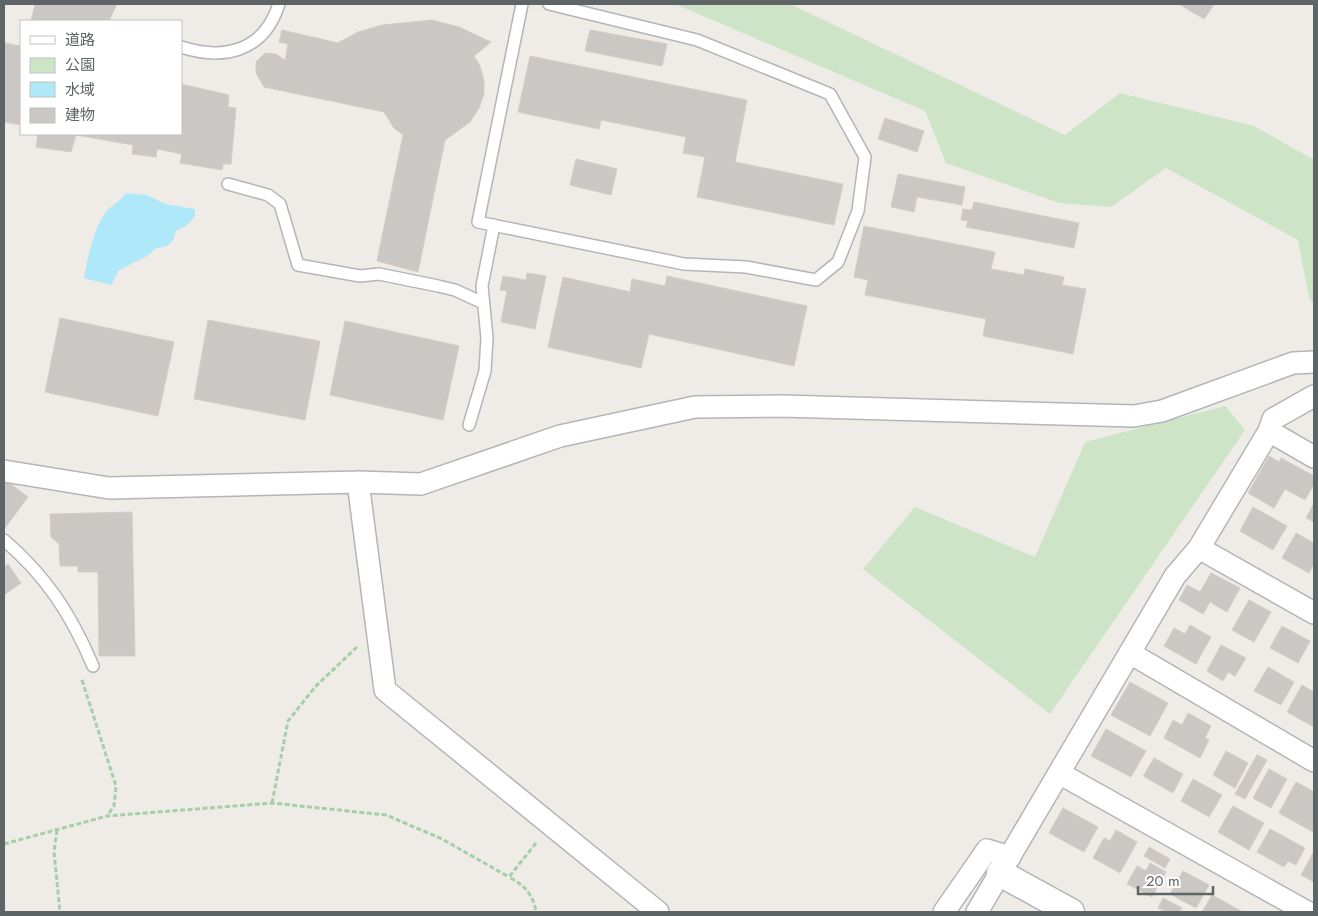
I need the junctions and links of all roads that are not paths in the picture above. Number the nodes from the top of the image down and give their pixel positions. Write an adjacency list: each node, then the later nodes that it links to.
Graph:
1 (279, 4): 4 (lane)
2 (522, 4): 6 (lane)
3 (548, 4): 6 (lane)
4 (182, 47)
5 (228, 184): 7 (lane)
6 (494, 225): 7 (lane)
7 (484, 303): 10 (lane)
8 (1314, 362): 14 (street)
9 (1314, 396): 11 (street)
10 (469, 425)
11 (1269, 431): 12 (street); 16 (street)
12 (1314, 457)
13 (4, 471): 14 (street)
14 (358, 482): 23 (street)
15 (4, 540): 19 (lane)
16 (1199, 548): 17 (street); 18 (street)
17 (1314, 613)
18 (1130, 653): 20 (street); 21 (street)
19 (93, 666)
20 (1314, 761)
21 (1059, 773): 22 (street); 27 (street)
22 (1005, 865): 24 (street); 25 (street); 26 (street)
23 (658, 912)
24 (944, 912)
25 (977, 912)
26 (1071, 912)
27 (1306, 912)

